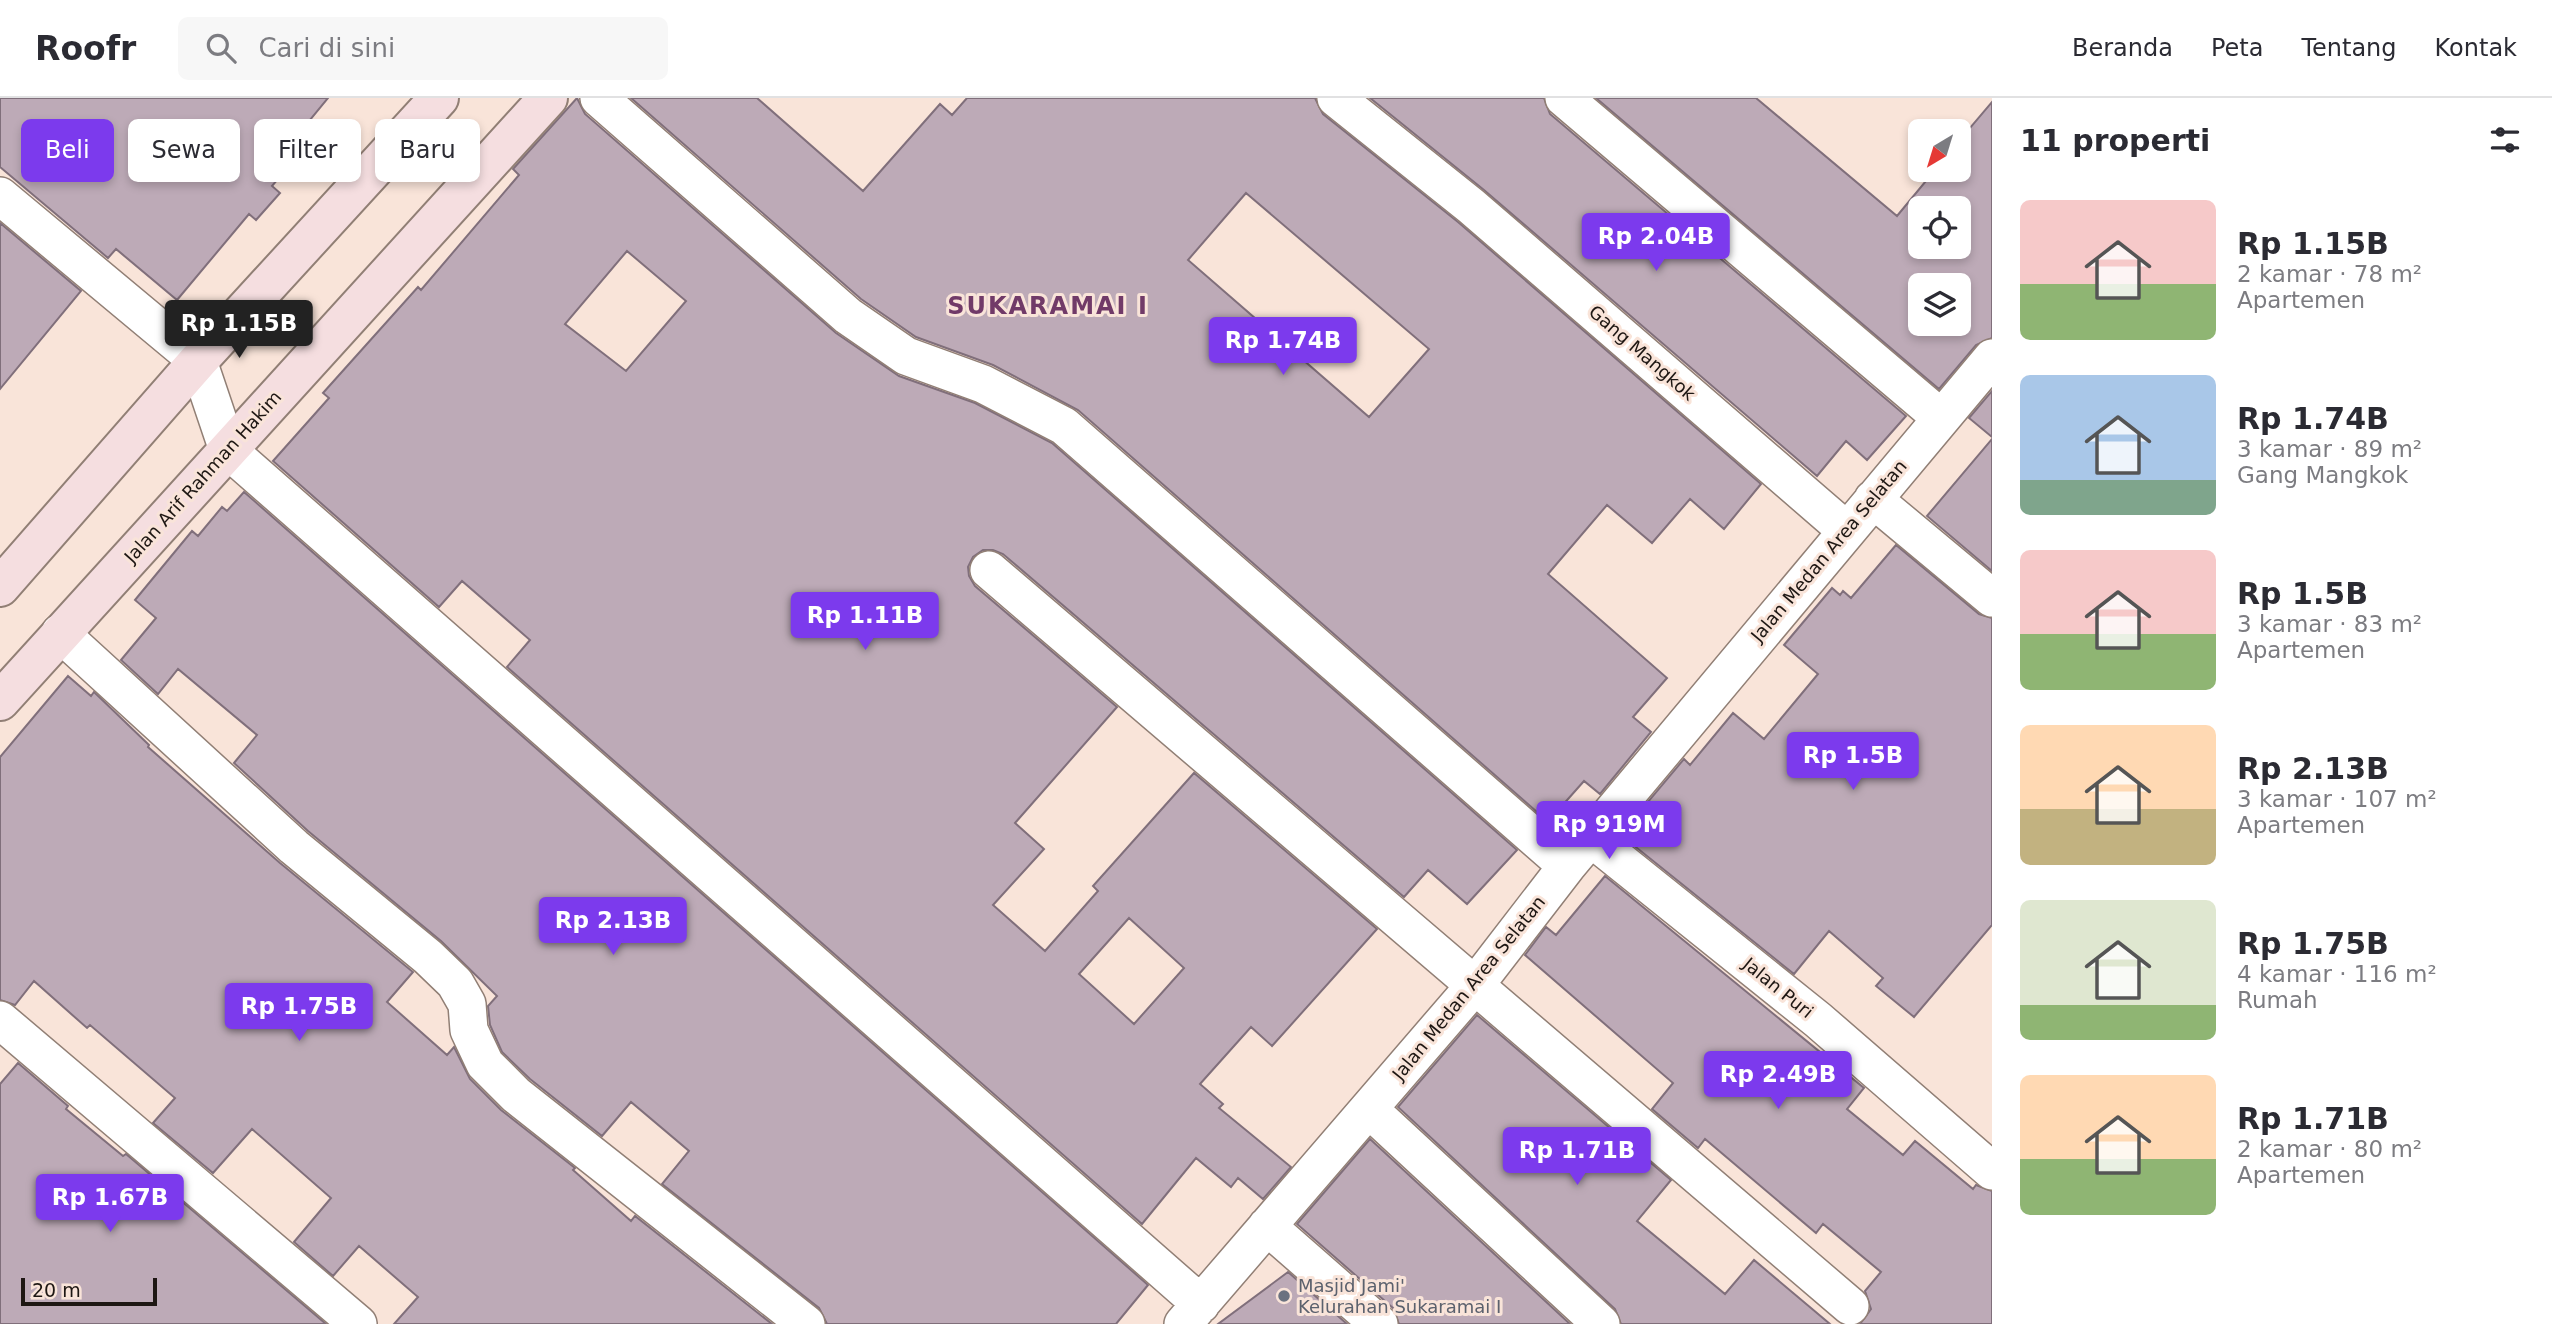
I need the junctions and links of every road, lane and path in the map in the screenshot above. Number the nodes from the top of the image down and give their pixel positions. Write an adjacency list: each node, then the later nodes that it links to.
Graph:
1 (439, 98): 8 (main road)
2 (548, 98): 10 (main road, Jalan Arif Rahman Hakim)
3 (599, 98): 19 (street)
4 (1336, 98): 12 (street, Gang Mangkok)
5 (1564, 98): 9 (street)
6 (0, 196): 8 (street)
7 (1992, 358): 9 (street, Jalan Medan Area Selatan)
8 (198, 361): 10 (street); 14 (main road)
9 (1940, 417): 11 (street, Jalan Medan Area Selatan)
10 (228, 450): 16 (main road, Jalan Arif Rahman Hakim); 26 (street)
11 (1872, 499): 12 (street, Jalan Medan Area Selatan); 15 (street)
12 (1847, 531): 18 (street, Jalan Medan Area Selatan)
13 (989, 570): 20 (street)
14 (1, 585)
15 (1992, 598)
16 (60, 633): 17 (main road, Jalan Arif Rahman Hakim); 28 (street)
17 (0, 701)
18 (1591, 838): 19 (street, Jalan Medan Area Selatan); 23 (street, Jalan Puri)
19 (1567, 866): 20 (street, Jalan Medan Area Selatan)
20 (1476, 985): 22 (street, Jalan Medan Area Selatan); 25 (street)
21 (0, 1020): 27 (street)
22 (1370, 1110): 24 (street, Jalan Medan Area Selatan); 30 (street)
23 (1986, 1153)
24 (1267, 1226): 26 (street, Jalan Medan Area Selatan); 29 (street)
25 (1850, 1306)
26 (1192, 1314)
27 (359, 1324)
28 (806, 1324)
29 (1379, 1324)
30 (1601, 1324)

